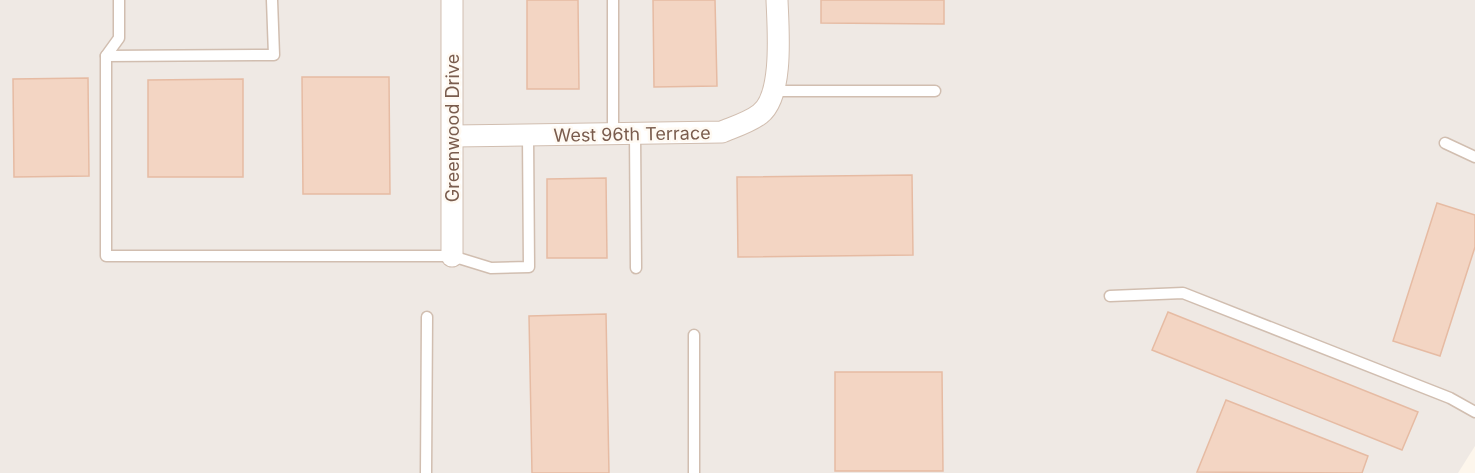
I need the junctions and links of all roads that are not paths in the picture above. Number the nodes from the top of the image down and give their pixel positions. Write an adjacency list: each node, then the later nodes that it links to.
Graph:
1 (119, 0): 6 (lane)
2 (272, 0): 6 (lane)
3 (452, 0): 12 (street, Greenwood Drive)
4 (613, 0): 9 (lane)
5 (777, 0): 7 (street, West 96th Terrace)
6 (106, 56): 15 (lane)
7 (775, 91): 8 (lane); 10 (street, West 96th Terrace)
8 (935, 91)
9 (613, 134): 10 (street, West 96th Terrace); 11 (street, West 96th Terrace)
10 (635, 134): 16 (lane)
11 (528, 135): 12 (street, West 96th Terrace); 15 (lane)
12 (453, 136): 15 (street, Greenwood Drive)
13 (1444, 143): 14 (lane)
14 (1475, 157)
15 (452, 256)
16 (636, 268)
17 (1110, 296): 20 (lane)
18 (427, 317): 21 (lane)
19 (694, 335): 22 (lane)
20 (1475, 412)
21 (426, 473)
22 (694, 473)

